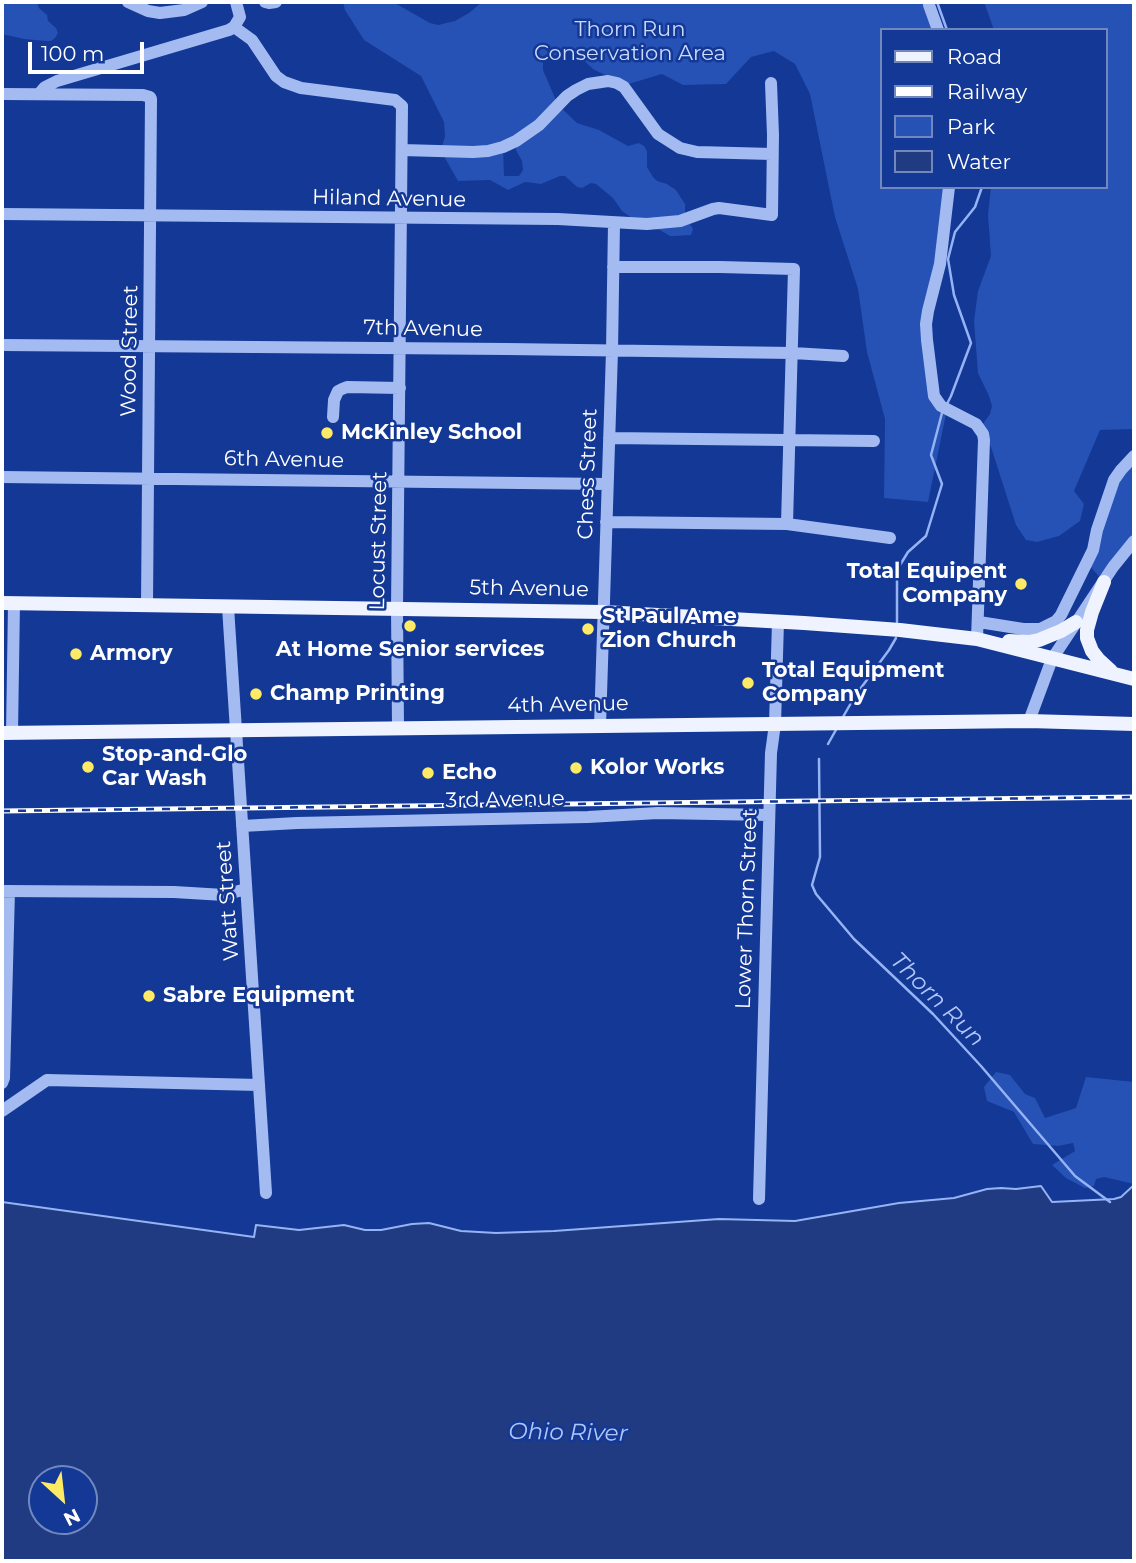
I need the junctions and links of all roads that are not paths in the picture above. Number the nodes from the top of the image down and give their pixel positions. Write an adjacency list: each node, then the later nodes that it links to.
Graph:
1 (128, 2): 2 (street)
2 (202, 2)
3 (236, 2): 7 (street)
4 (265, 2): 5 (street)
5 (276, 2)
6 (929, 5): 8 (street)
7 (234, 27): 11 (street); 12 (street, Locust Street)
8 (937, 28)
9 (771, 83): 13 (street)
10 (2, 94): 11 (street)
11 (39, 94): 16 (street, Wood Street)
12 (402, 150): 13 (street); 17 (street, Locust Street)
13 (772, 154): 18 (street, Hiland Avenue)
14 (949, 189): 47 (street)
15 (2, 214): 16 (street, Hiland Avenue)
16 (151, 216): 17 (street, Hiland Avenue); 21 (street, Wood Street)
17 (401, 218): 18 (street, Hiland Avenue); 22 (street, Locust Street)
18 (614, 223): 19 (street, Chess Street)
19 (613, 267): 23 (street, Chess Street); 24 (street)
20 (2, 345): 21 (street, 7th Avenue)
21 (149, 346): 22 (street, 7th Avenue); 33 (street, Wood Street)
22 (400, 348): 23 (street, 7th Avenue); 26 (street, Locust Street)
23 (612, 351): 24 (street, 7th Avenue); 28 (street, Chess Street)
24 (793, 353): 25 (street, 7th Avenue); 29 (street)
25 (843, 356)
26 (400, 388): 27 (street); 34 (street, Locust Street)
27 (333, 416)
28 (609, 438): 29 (street); 35 (street, Chess Street)
29 (790, 440): 30 (street); 37 (street)
30 (873, 441)
31 (1134, 456): 47 (street)
32 (2, 477): 33 (street, 6th Avenue)
33 (148, 478): 34 (street, 6th Avenue); 42 (street, Wood Street)
34 (399, 481): 35 (street, 6th Avenue); 44 (street, Locust Street)
35 (607, 484): 36 (street, Chess Street)
36 (606, 522): 37 (street); 45 (street, Chess Street)
37 (788, 524): 38 (street)
38 (890, 538)
39 (1134, 541): 40 (street)
40 (1104, 582): 48 (street); 51 (main road)
41 (8, 603): 42 (main road, 5th Avenue); 59 (street)
42 (147, 606): 43 (main road, 5th Avenue)
43 (228, 607): 44 (main road, 5th Avenue); 58 (street, Watt Street)
44 (397, 608): 45 (main road, 5th Avenue); 57 (street, Locust Street)
45 (603, 612): 46 (main road, 5th Avenue); 56 (street, Chess Street)
46 (778, 622): 49 (main road, 5th Avenue); 54 (street, Lower Thorn Street)
47 (979, 622): 49 (street)
48 (1076, 622): 49 (main road); 50 (street)
49 (977, 639): 50 (main road, 5th Avenue)
50 (1052, 659): 51 (main road, 5th Avenue); 53 (street)
51 (1115, 674): 52 (main road, 5th Avenue)
52 (1134, 679)
53 (1029, 721): 54 (main road, 4th Avenue); 55 (main road, 4th Avenue)
54 (775, 724): 56 (main road, 4th Avenue); 60 (street, Lower Thorn Street)
55 (1134, 724)
56 (600, 726): 57 (main road, 4th Avenue)
57 (398, 728): 58 (main road, 4th Avenue)
58 (236, 731): 59 (main road, 4th Avenue); 61 (street, Watt Street)
59 (7, 733)
60 (769, 815): 61 (street, 3rd Avenue); 69 (street, Lower Thorn Street)
61 (242, 826): 62 (street, Watt Street)
62 (246, 889): 63 (street); 66 (street, Watt Street)
63 (5, 891): 64 (street)
64 (4, 1021): 65 (street)
65 (2, 1083)
66 (259, 1085): 67 (street); 68 (street, Watt Street)
67 (2, 1111)
68 (266, 1193)
69 (759, 1199)

